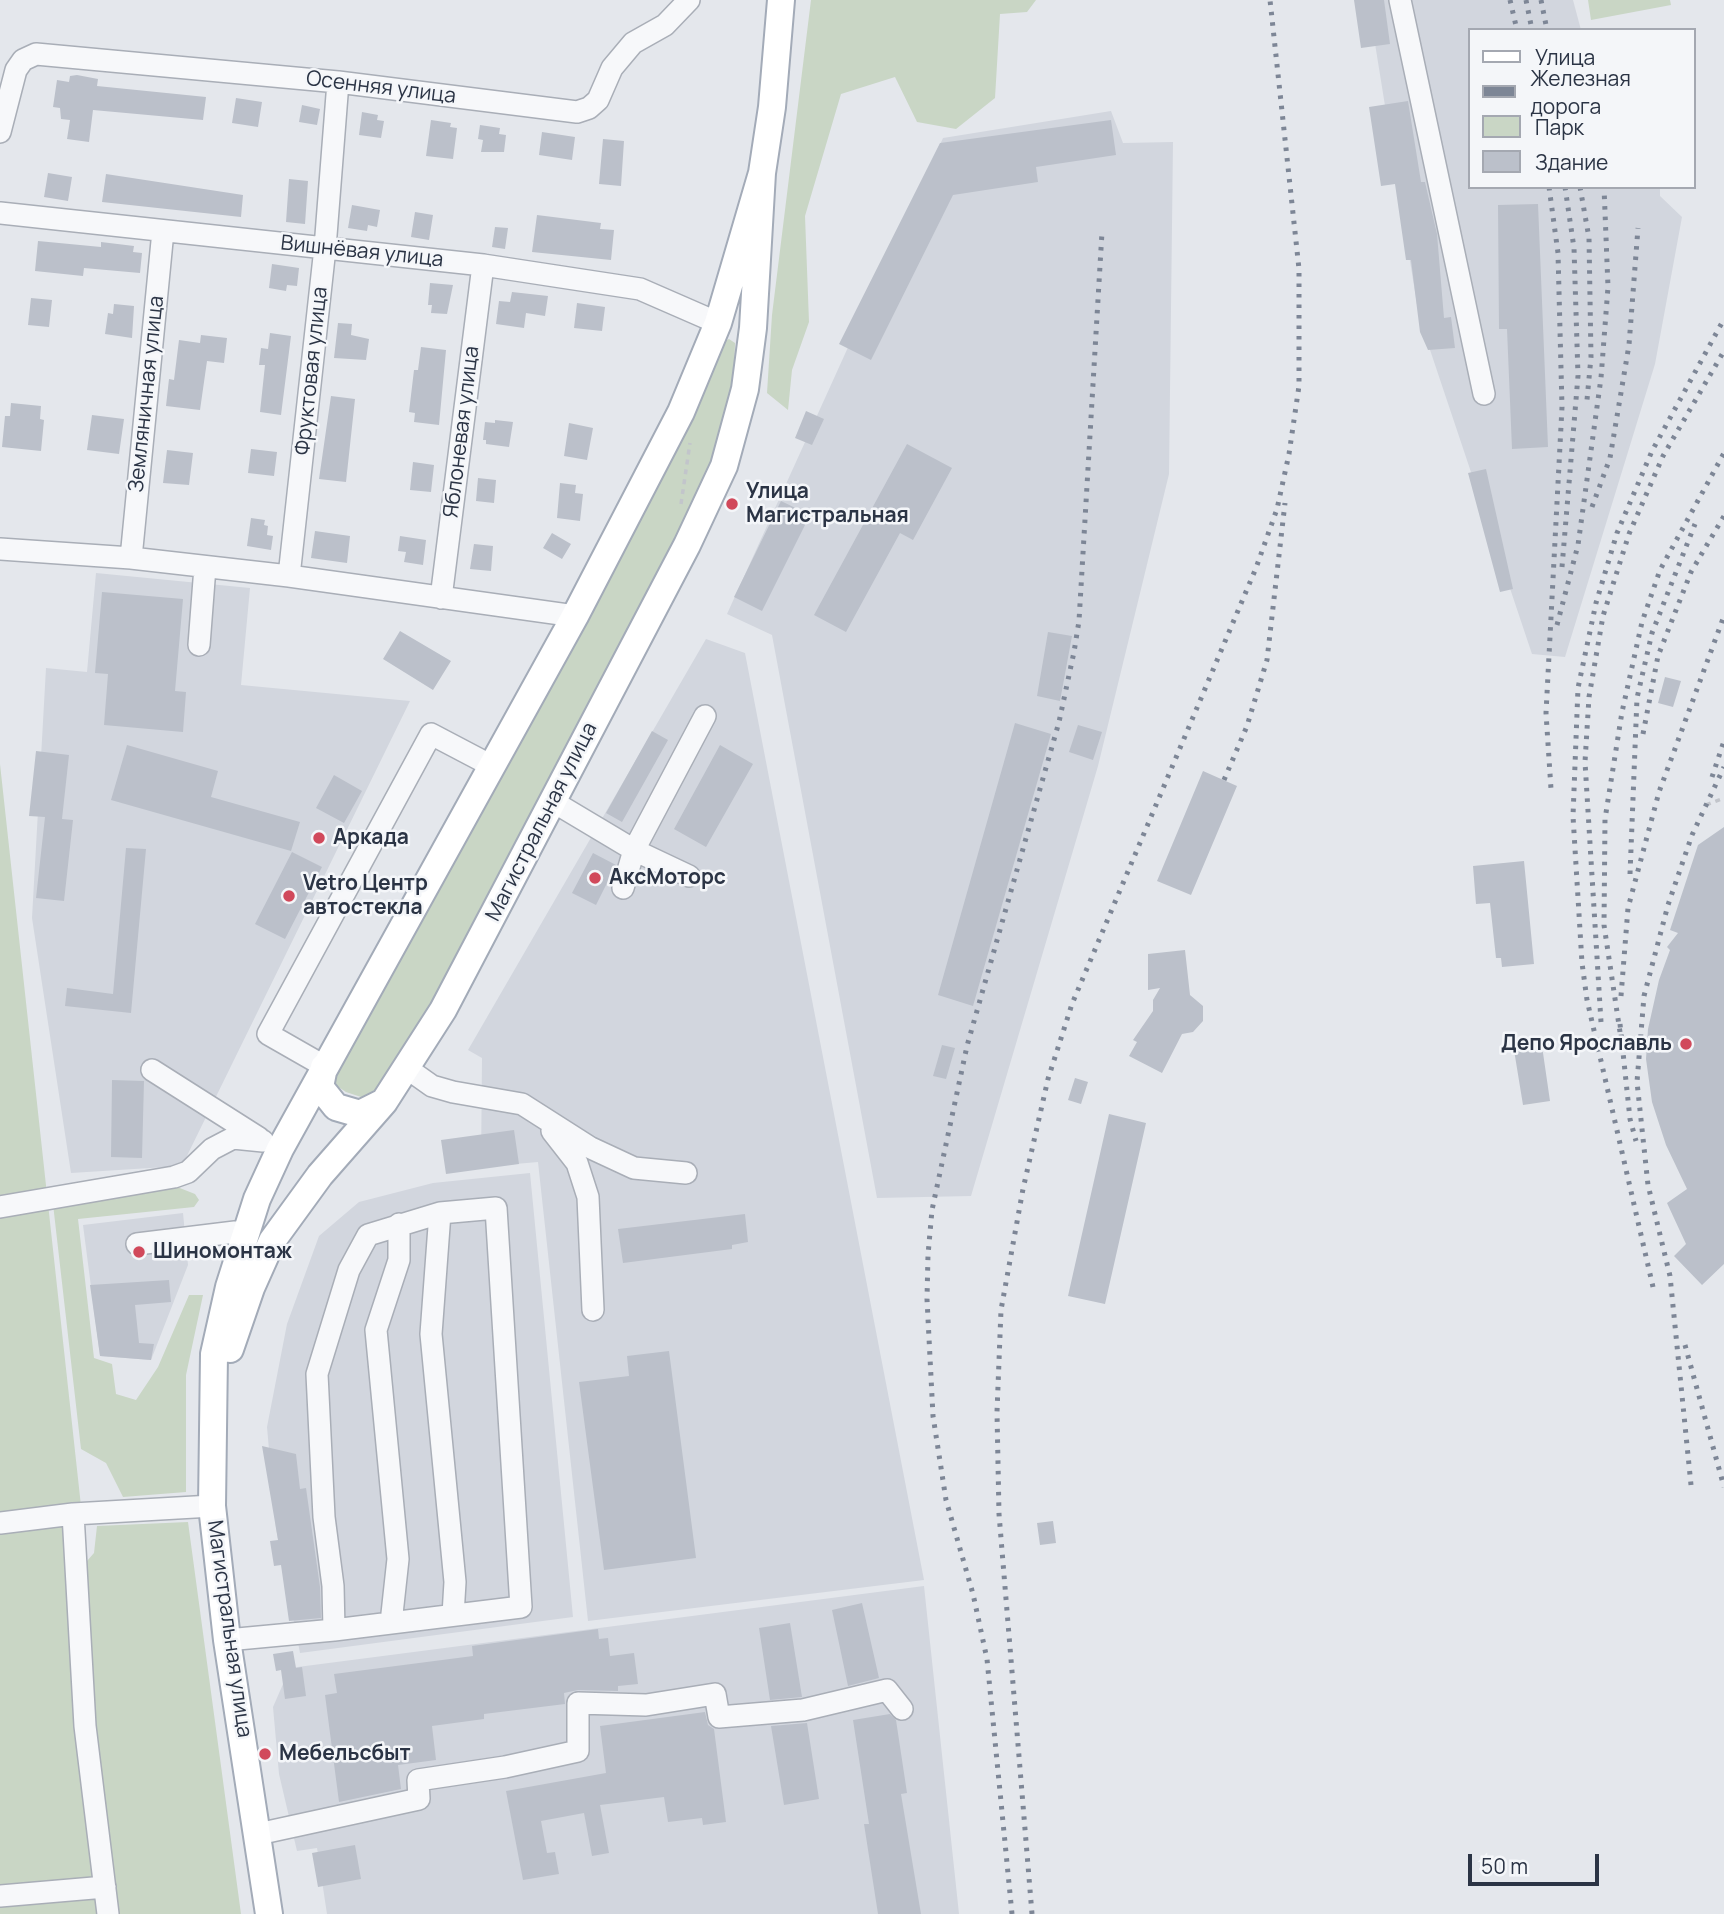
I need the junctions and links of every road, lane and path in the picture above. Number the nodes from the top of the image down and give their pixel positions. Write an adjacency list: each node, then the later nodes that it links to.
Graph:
1 (689, 0): 4 (street, Осенняя улица)
2 (781, 0): 6 (main road, Магистральная улица)
3 (1400, 0): 13 (street)
4 (338, 82): 5 (street, Осенняя улица); 9 (street, Фруктовая улица)
5 (0, 132)
6 (762, 173): 11 (main road, Магистральная улица); 12 (main road, Магистральная улица)
7 (0, 213): 8 (street, Вишнёвая улица)
8 (163, 231): 9 (street, Вишнёвая улица); 17 (street, Земляничная улица)
9 (325, 248): 10 (street, Вишнёвая улица); 19 (street, Фруктовая улица)
10 (483, 265): 11 (street, Вишнёвая улица); 20 (street, Яблоневая улица)
11 (718, 323): 12 (main road); 21 (main road, Магистральная улица)
12 (753, 328): 26 (main road, Магистральная улица)
13 (1484, 394)
14 (692, 430): 15 (path)
15 (681, 510)
16 (0, 549): 17 (street)
17 (131, 558): 18 (street)
18 (205, 567): 19 (street); 22 (street)
19 (289, 576): 20 (street)
20 (441, 598): 21 (street)
21 (575, 616): 24 (main road, Магистральная улица)
22 (199, 645)
23 (705, 716): 28 (street)
24 (490, 765): 31 (main road, Магистральная улица); 31 (street)
25 (1724, 798): 27 (path)
26 (552, 800): 28 (street); 32 (main road, Магистральная улица)
27 (1706, 805)
28 (634, 850): 29 (street); 30 (street)
29 (690, 876)
30 (623, 888)
31 (324, 1066): 34 (main road); 36 (main road, Магистральная улица)
32 (408, 1069): 34 (main road, Магистральная улица); 35 (street)
33 (152, 1070): 36 (street)
34 (384, 1102): 42 (main road, Магистральная улица)
35 (522, 1104): 37 (street); 44 (street)
36 (272, 1145): 38 (street); 41 (main road, Магистральная улица)
37 (686, 1172)
38 (0, 1207)
39 (440, 1213): 40 (street); 49 (street); 49 (street)
40 (399, 1224): 50 (street); 51 (street)
41 (245, 1233): 42 (main road); 43 (street); 45 (main road, Магистральная улица)
42 (272, 1241): 45 (main road, Магистральная улица)
43 (137, 1244)
44 (593, 1310)
45 (212, 1426): 46 (main road, Магистральная улица)
46 (212, 1506): 47 (street); 52 (main road, Магистральная улица)
47 (73, 1514): 48 (street); 55 (street)
48 (0, 1523)
49 (453, 1615): 50 (street)
50 (391, 1623): 51 (street)
51 (334, 1630): 52 (street)
52 (227, 1640): 54 (main road, Магистральная улица)
53 (902, 1709): 54 (street)
54 (258, 1835): 58 (main road, Магистральная улица)
55 (105, 1887): 56 (street); 57 (street)
56 (0, 1896)
57 (108, 1914)
58 (269, 1914)

